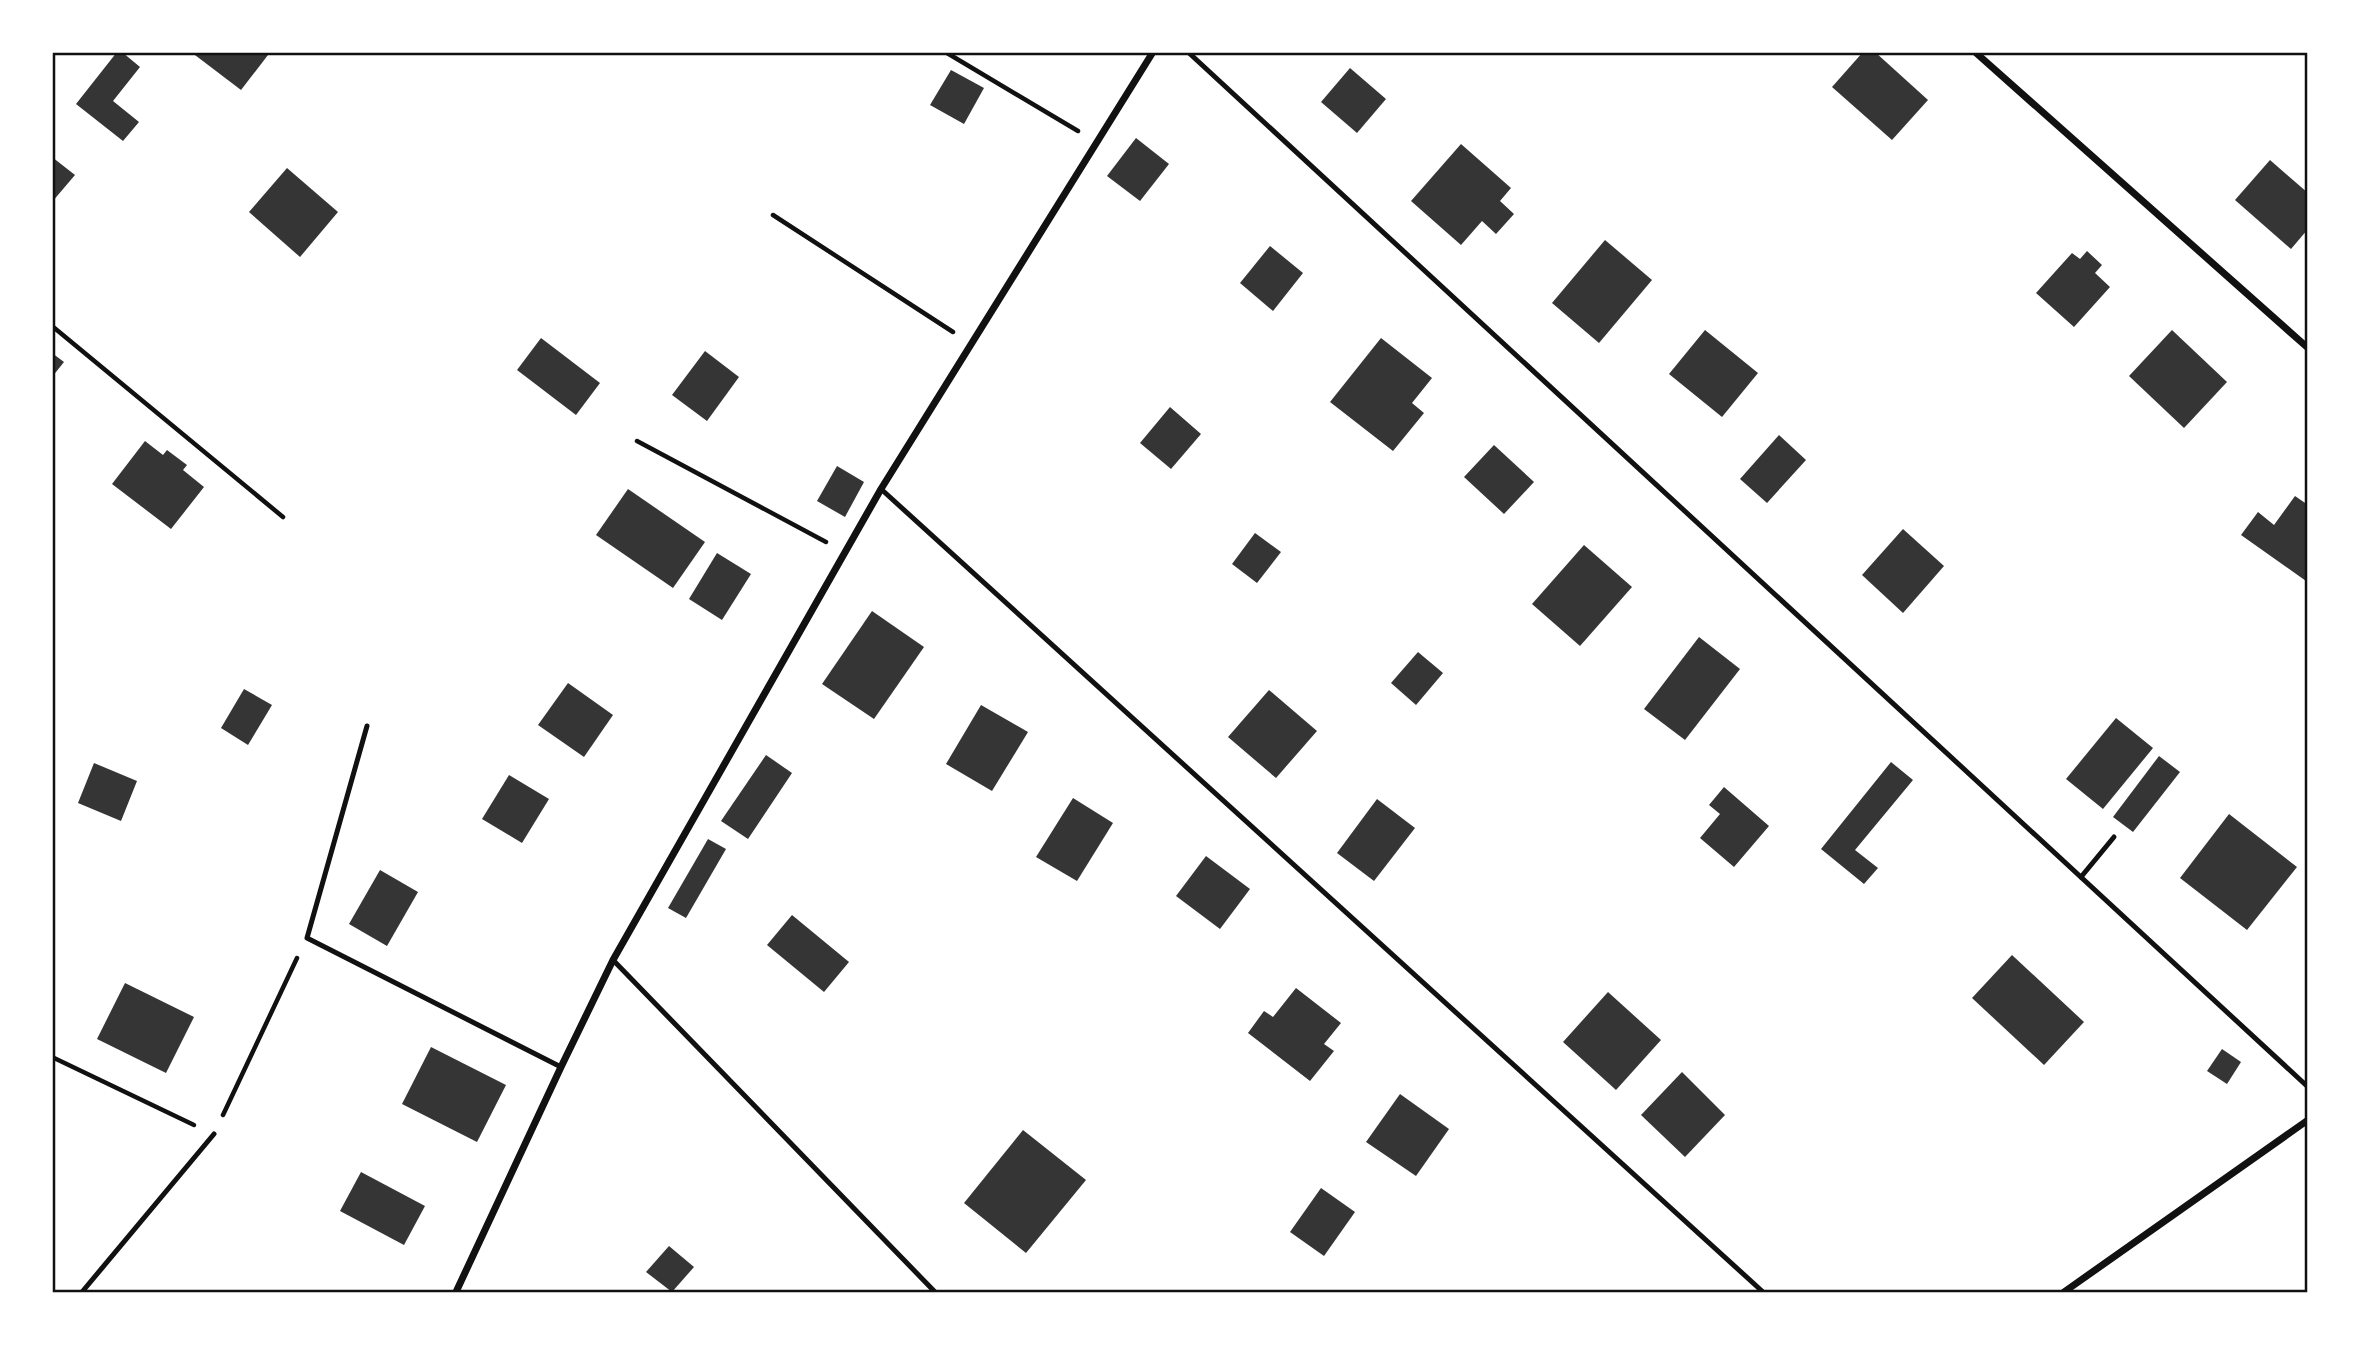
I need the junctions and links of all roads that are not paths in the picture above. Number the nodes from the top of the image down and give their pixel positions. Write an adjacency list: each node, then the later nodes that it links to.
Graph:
1 (1153, 52): 5 (street)
2 (1188, 52): 8 (lane)
3 (1975, 52): 4 (street)
4 (2308, 348)
5 (881, 489): 9 (street); 17 (lane)
6 (368, 726): 10 (lane)
7 (2114, 837): 8 (lane)
8 (2081, 877): 11 (lane)
9 (613, 960): 10 (street); 16 (lane)
10 (561, 1067): 15 (street)
11 (2308, 1087)
12 (2308, 1120): 18 (street)
13 (214, 1134): 14 (lane)
14 (82, 1293)
15 (456, 1293)
16 (935, 1293)
17 (1763, 1293)
18 (2064, 1293)

